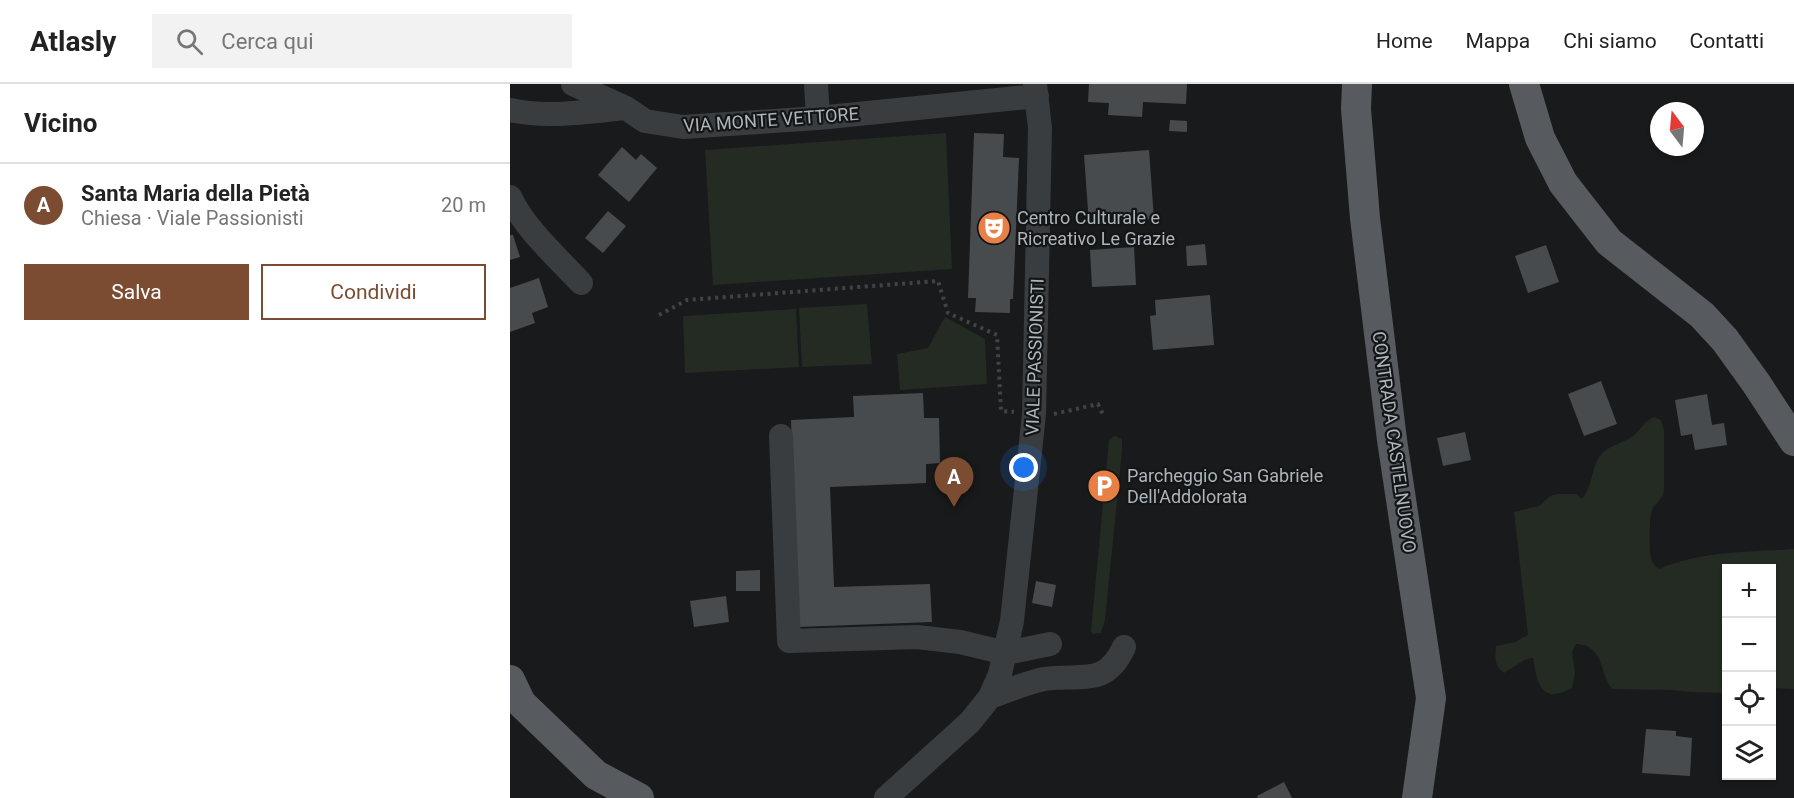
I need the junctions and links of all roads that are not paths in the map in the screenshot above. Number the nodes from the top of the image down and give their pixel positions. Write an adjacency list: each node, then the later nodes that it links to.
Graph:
1 (573, 84): 7 (street, VIA MONTE VETTORE)
2 (621, 84): 7 (street)
3 (816, 84): 9 (street)
4 (1357, 84): 22 (main road, CONTRADA CASTELNUOVO)
5 (1524, 84): 13 (main road)
6 (1036, 90): 9 (street, VIA MONTE VETTORE); 14 (street, VIALE PASSIONISTI)
7 (626, 108): 8 (street); 9 (street, VIA MONTE VETTORE)
8 (510, 110)
9 (818, 118)
10 (510, 196): 11 (street)
11 (581, 283)
12 (781, 436): 16 (street)
13 (1794, 441)
14 (1012, 621): 16 (street, VIALE PASSIONISTI); 16 (street)
15 (1124, 647): 17 (street)
16 (1006, 653): 17 (street); 19 (street, VIALE PASSIONISTI)
17 (1044, 679): 19 (street)
18 (510, 680): 20 (main road)
19 (990, 697): 21 (street, VIALE PASSIONISTI)
20 (639, 798)
21 (886, 798)
22 (1417, 798)

